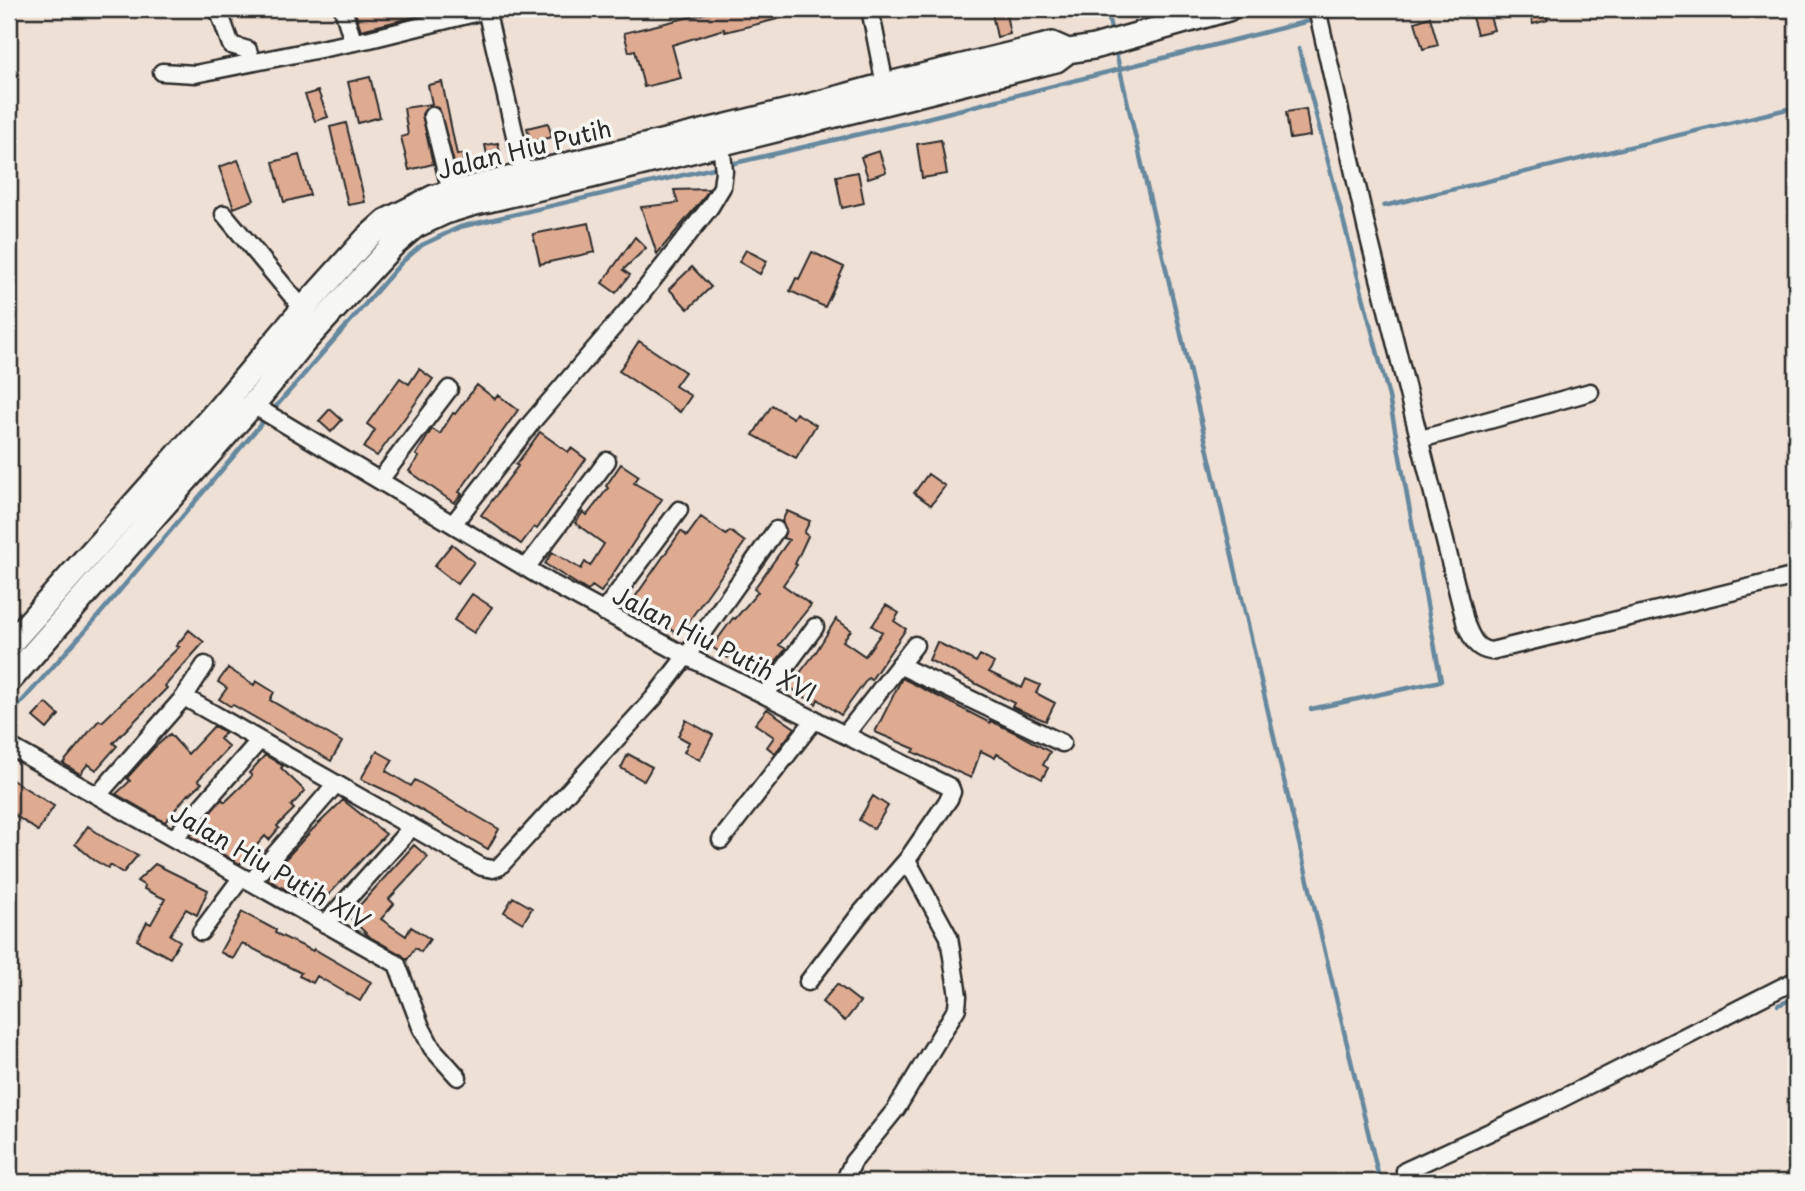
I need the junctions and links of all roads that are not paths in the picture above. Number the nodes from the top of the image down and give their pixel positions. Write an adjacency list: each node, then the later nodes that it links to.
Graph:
1 (218, 9): 9 (street)
2 (343, 9): 7 (street)
3 (488, 9): 7 (street); 15 (street)
4 (870, 9): 11 (street)
5 (1228, 9): 8 (street, Jalan Hiu Putih)
6 (1317, 9): 22 (street)
7 (353, 41): 9 (street)
8 (1068, 51): 11 (street, Jalan Hiu Putih); 13 (street)
9 (252, 62): 10 (street)
10 (162, 72)
11 (885, 85): 14 (street, Jalan Hiu Putih)
12 (432, 116): 16 (street)
13 (721, 144): 14 (street); 26 (street)
14 (616, 162): 15 (street, Jalan Hiu Putih); 18 (street)
15 (524, 175): 16 (street, Jalan Hiu Putih)
16 (451, 192): 18 (street, Jalan Hiu Putih)
17 (224, 214): 18 (street)
18 (299, 326): 21 (street, Jalan Hiu Putih); 32 (street, Jalan Hiu Putih)
19 (449, 389): 24 (street)
20 (1590, 392): 22 (street)
21 (253, 405): 24 (street, Jalan Hiu Putih XVI); 37 (street, Jalan Hiu Putih)
22 (1421, 439): 29 (street)
23 (607, 461): 28 (street)
24 (380, 480): 26 (street, Jalan Hiu Putih XVI)
25 (679, 510): 30 (street)
26 (453, 524): 28 (street, Jalan Hiu Putih XVI)
27 (776, 530): 34 (street)
28 (526, 568): 30 (street, Jalan Hiu Putih XVI)
29 (1796, 576)
30 (603, 612): 34 (street, Jalan Hiu Putih XVI)
31 (815, 627): 38 (street)
32 (9, 645)
33 (915, 645): 36 (street)
34 (686, 656): 38 (street, Jalan Hiu Putih XVI); 47 (street)
35 (205, 665): 39 (street)
36 (900, 665): 41 (street); 43 (street)
37 (9, 681)
38 (765, 695): 40 (street, Jalan Hiu Putih XVI)
39 (184, 697): 42 (street); 46 (street)
40 (815, 719): 41 (street, Jalan Hiu Putih XVI); 49 (street)
41 (845, 735): 50 (street, Jalan Hiu Putih XVI)
42 (259, 741): 45 (street); 48 (street)
43 (1062, 743)
44 (9, 746): 46 (street, Jalan Hiu Putih XIV)
45 (335, 785): 47 (street); 51 (street)
46 (98, 795): 48 (street, Jalan Hiu Putih XIV)
47 (411, 828): 52 (street)
48 (175, 837): 51 (street, Jalan Hiu Putih XIV)
49 (722, 840)
50 (907, 860): 55 (street, Jalan Hiu Putih XVI); 57 (street)
51 (247, 879): 52 (street, Jalan Hiu Putih XIV); 53 (street)
52 (325, 924): 56 (street, Jalan Hiu Putih XIV)
53 (201, 932)
54 (1796, 980): 58 (street)
55 (808, 982)
56 (458, 1077)
57 (844, 1182)
58 (1408, 1182)

